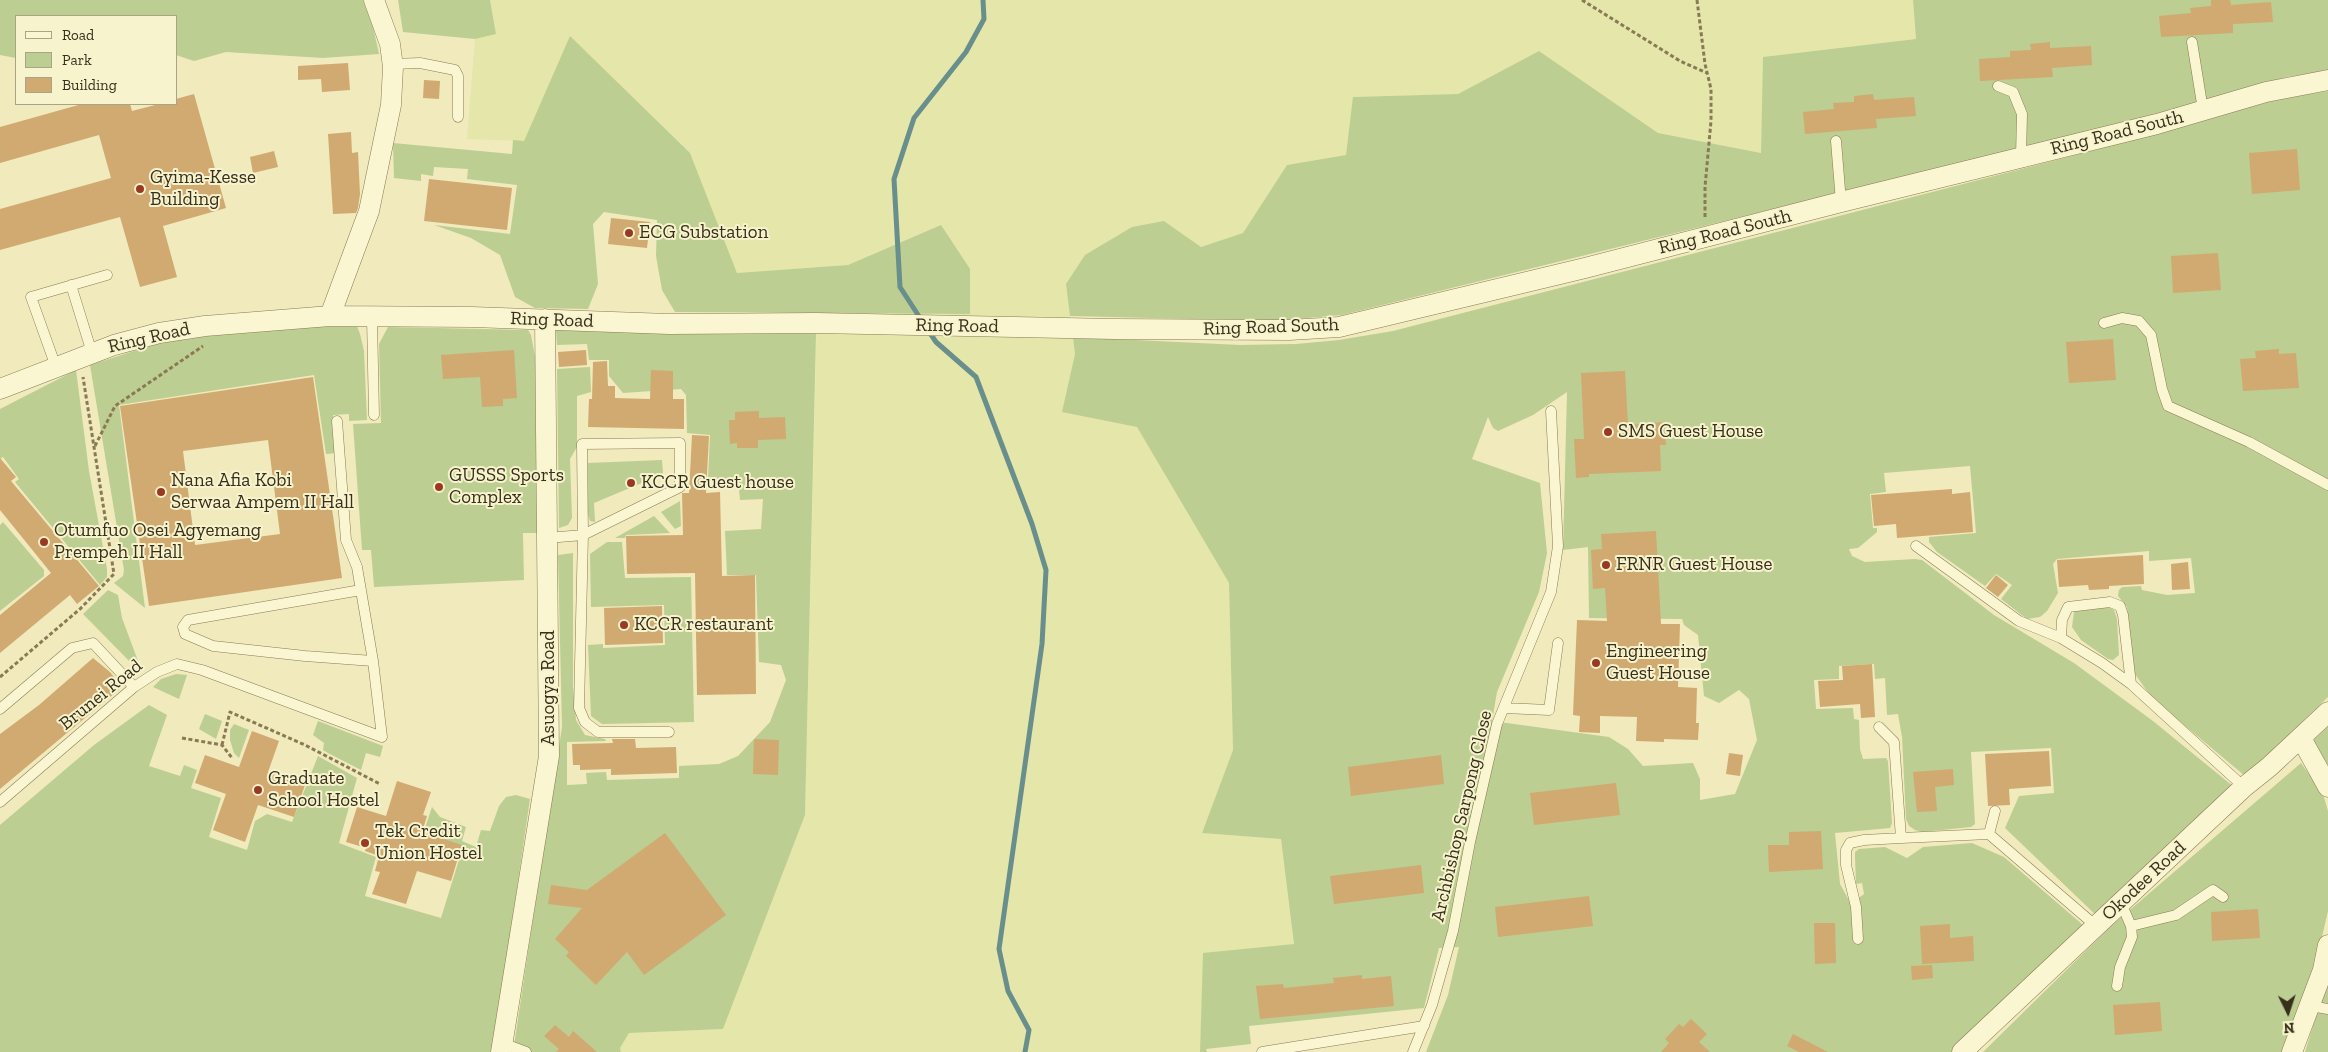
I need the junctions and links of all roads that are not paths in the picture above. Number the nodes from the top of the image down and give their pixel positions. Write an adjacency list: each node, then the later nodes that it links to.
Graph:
1 (374, 0): 3 (street)
2 (2192, 42): 6 (lane)
3 (392, 64): 7 (lane); 13 (street)
4 (2328, 80): 6 (street, Ring Road South)
5 (1998, 86): 9 (lane)
6 (2203, 110): 9 (street, Ring Road South)
7 (458, 117)
8 (1836, 141): 10 (lane)
9 (2021, 157): 10 (street, Ring Road South)
10 (1841, 202): 17 (street, Ring Road South)
11 (107, 275): 12 (lane)
12 (71, 285): 18 (lane); 19 (lane)
13 (330, 316): 14 (street, Ring Road); 18 (street, Ring Road)
14 (372, 318): 15 (street, Ring Road); 22 (lane)
15 (545, 320): 17 (street, Ring Road); 26 (street, Asuogya Road)
16 (2104, 323): 24 (lane)
17 (1114, 329)
18 (86, 355): 19 (street, Ring Road)
19 (56, 367): 20 (street, Ring Road)
20 (0, 389)
21 (1551, 411): 34 (lane, Archbishop Sarpong Close)
22 (374, 415)
23 (337, 421): 28 (lane)
24 (2328, 485)
25 (583, 535): 25 (lane); 26 (lane); 38 (lane)
26 (547, 538): 55 (street, Asuogya Road)
27 (1916, 546): 29 (lane)
28 (361, 590): 31 (lane); 31 (lane)
29 (2061, 638): 32 (lane); 32 (lane)
30 (1558, 643): 34 (lane)
31 (373, 661): 33 (lane, Brunei Road)
32 (2131, 684): 40 (lane)
33 (134, 687): 35 (lane); 42 (lane, Brunei Road)
34 (1504, 708): 54 (lane, Archbishop Sarpong Close)
35 (0, 709)
36 (2328, 712): 39 (street, Okodee Road)
37 (1879, 727): 45 (lane)
38 (669, 732)
39 (2301, 738): 40 (street, Okodee Road); 41 (street)
40 (2244, 787): 47 (street, Okodee Road)
41 (2328, 787)
42 (0, 802)
43 (1995, 811): 44 (lane)
44 (1989, 834): 45 (lane); 48 (lane)
45 (1901, 838): 50 (lane)
46 (2223, 897): 49 (lane)
47 (2121, 903): 48 (street, Okodee Road); 49 (lane)
48 (2096, 926): 59 (street, Okodee Road)
49 (2131, 926): 52 (lane)
50 (1858, 939)
51 (2328, 945): 53 (street)
52 (2117, 986)
53 (2319, 1008): 60 (street)
54 (1424, 1026): 57 (lane); 58 (lane, Archbishop Sarpong Close)
55 (502, 1047): 56 (lane)
56 (526, 1052)
57 (1262, 1052)
58 (1413, 1052)
59 (1962, 1052)
60 (2292, 1052)

